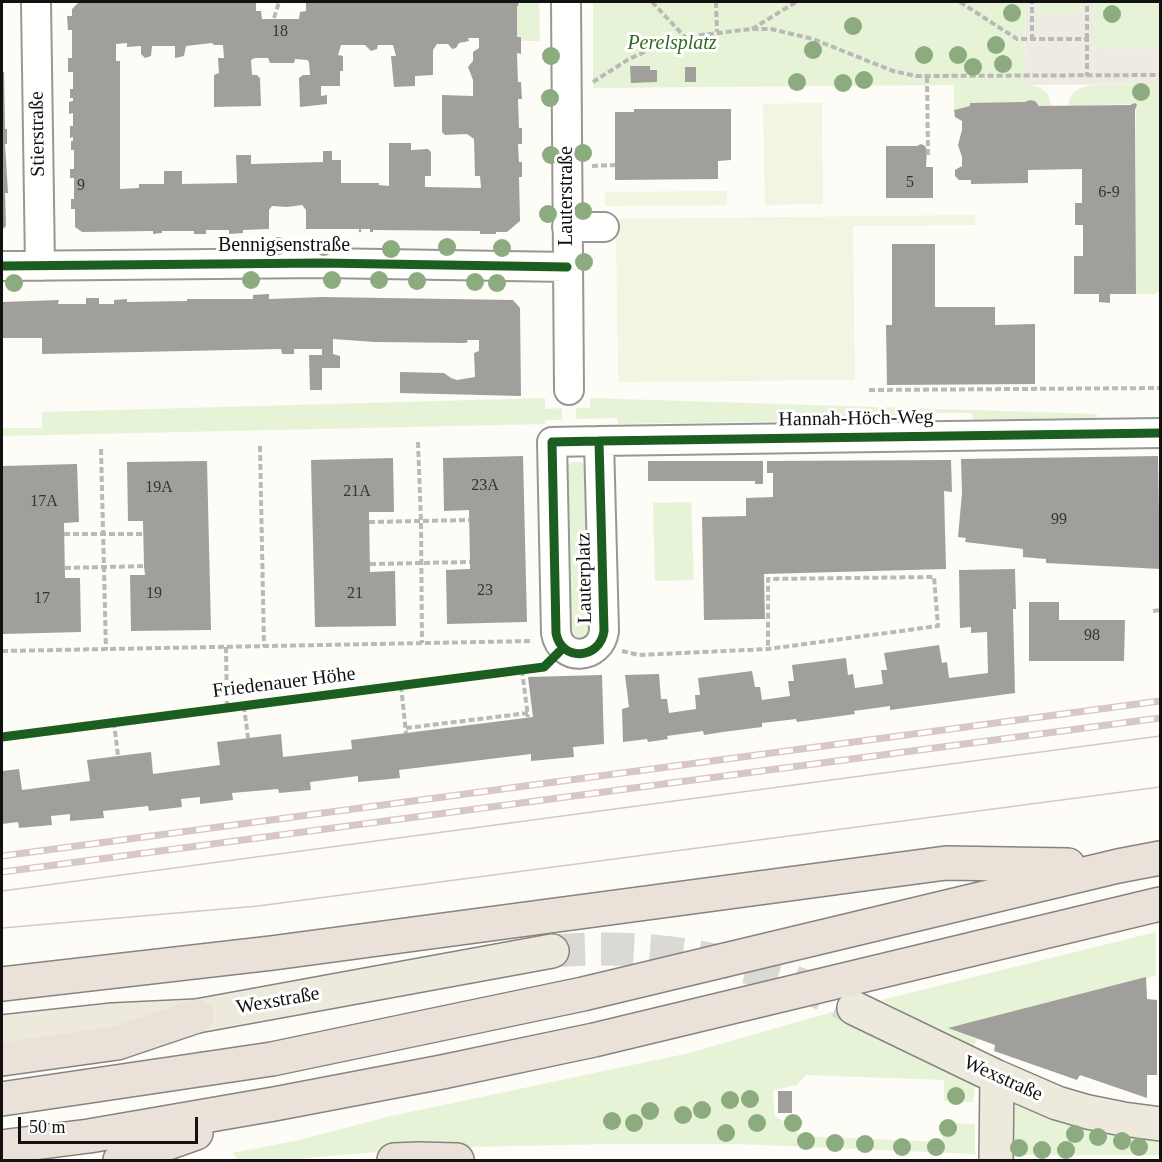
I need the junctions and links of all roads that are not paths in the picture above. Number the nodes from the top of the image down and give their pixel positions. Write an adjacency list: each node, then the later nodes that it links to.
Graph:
1 (36, 2): 6 (street, Stierstraße)
2 (566, 2): 3 (street, Lauterstraße)
3 (567, 227): 4 (street); 7 (street, Lauterstraße)
4 (604, 227)
5 (2, 266): 6 (street, Bennigsenstraße)
6 (40, 266): 7 (street, Bennigsenstraße)
7 (567, 267): 8 (street, Lauterstraße)
8 (569, 390)
9 (1161, 433): 10 (street, Hannah-Höch-Weg)
10 (599, 441): 11 (street, Hannah-Höch-Weg); 11 (street, Lauterplatz)
11 (552, 442)
12 (1158, 858): 13 (highway)
13 (1118, 866): 16 (highway); 22 (highway)
14 (1158, 904): 23 (highway)
15 (552, 951): 18 (main road, Wexstraße)
16 (2, 984)
17 (854, 1008): 21 (main road, Wexstraße)
18 (197, 1016): 19 (main road, Wexstraße); 20 (highway)
19 (2, 1032)
20 (2, 1059)
21 (998, 1077): 24 (main road, Wexstraße); 29 (main road)
22 (2, 1099)
23 (274, 1104): 25 (highway); 26 (highway)
24 (1161, 1124)
25 (2, 1147)
26 (120, 1161)
27 (394, 1161): 28 (highway)
28 (457, 1161)
29 (996, 1161)

